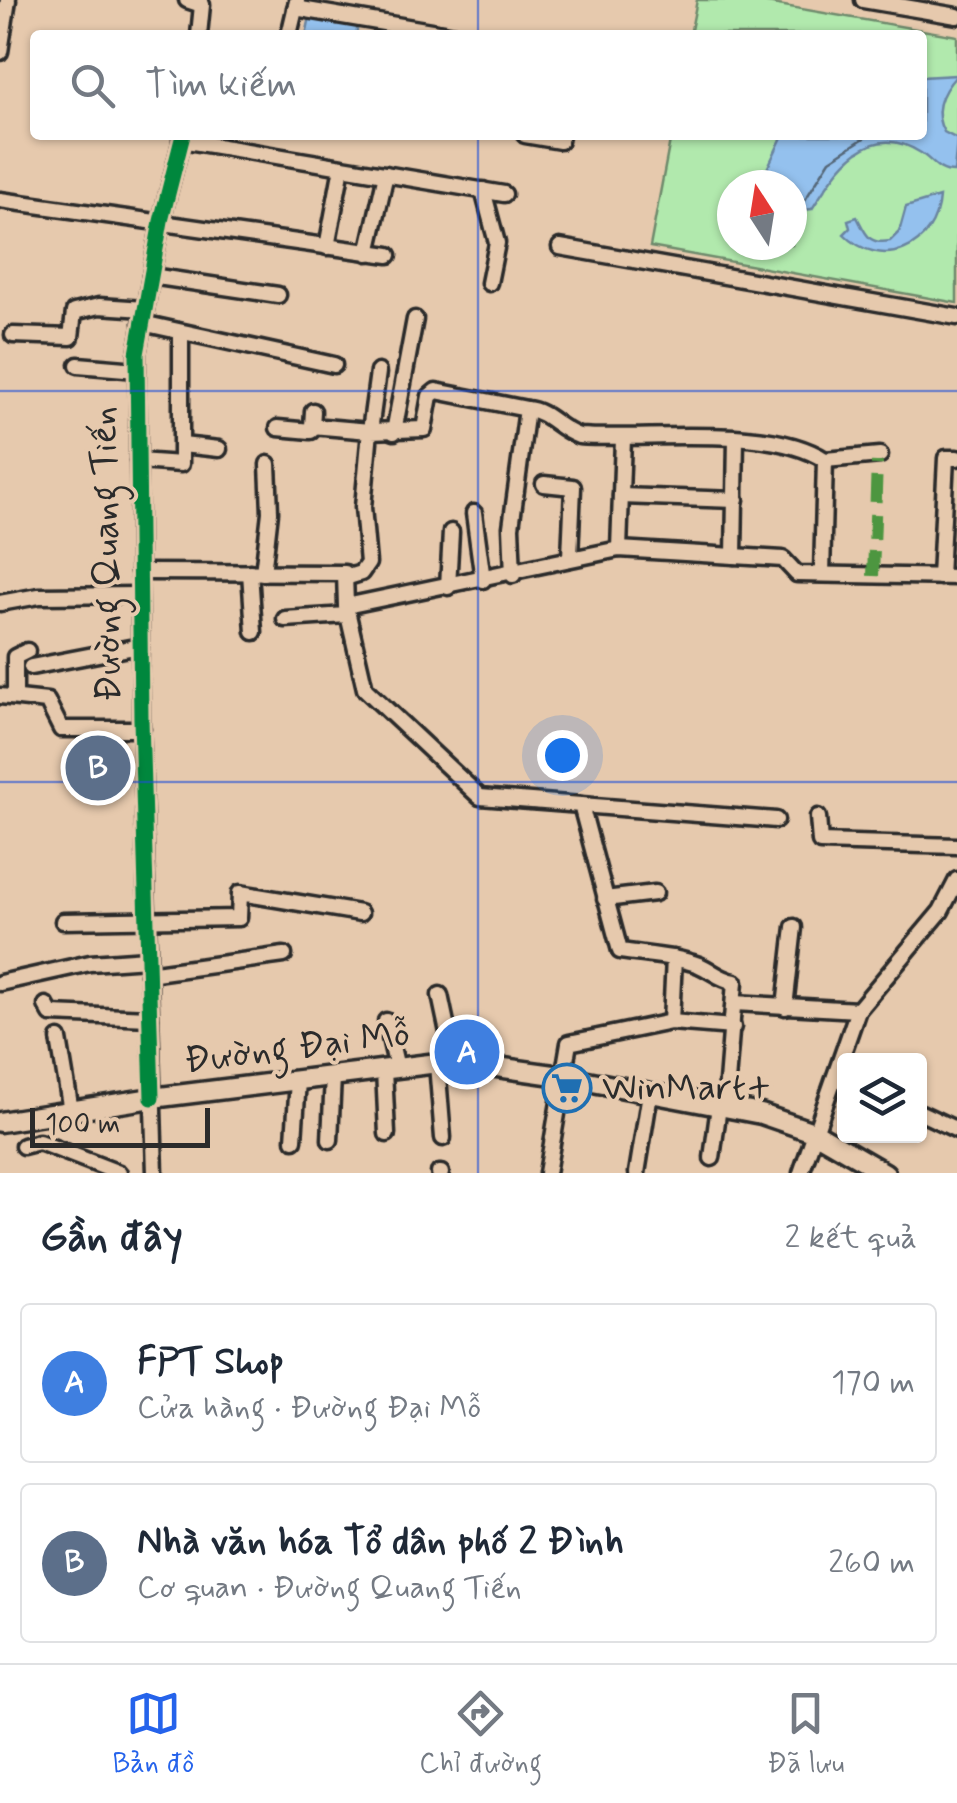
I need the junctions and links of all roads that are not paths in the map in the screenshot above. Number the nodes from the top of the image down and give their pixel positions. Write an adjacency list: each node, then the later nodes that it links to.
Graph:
1 (8, 0): 10 (street)
2 (187, 0): 7 (street)
3 (863, 0): 5 (street)
4 (296, 4): 6 (street); 8 (street)
5 (957, 16)
6 (360, 27): 9 (street)
7 (199, 30)
8 (291, 30)
9 (395, 30)
10 (0, 46)
11 (181, 140): 18 (street, Đường Quang Tiến)
12 (193, 140): 13 (street)
13 (342, 167): 14 (street); 19 (street)
14 (386, 174): 15 (street); 21 (street)
15 (483, 190): 16 (street); 24 (street)
16 (504, 194)
17 (0, 200): 18 (street)
18 (161, 221): 19 (street); 23 (street, Đường Quang Tiến)
19 (327, 246): 21 (street)
20 (560, 248): 27 (street)
21 (368, 253): 22 (street)
22 (389, 255)
23 (151, 276): 25 (street); 26 (street, Đường Quang Tiến)
24 (489, 283)
25 (278, 295)
26 (143, 316): 29 (street); 30 (street); 33 (street, Đường Quang Tiến)
27 (957, 317)
28 (414, 319): 38 (street)
29 (181, 333): 31 (street); 41 (street)
30 (13, 335)
31 (334, 365)
32 (78, 366): 33 (street)
33 (137, 370): 46 (street, Đường Quang Tiến)
34 (378, 372): 37 (street)
35 (527, 409): 38 (street); 40 (street); 58 (street)
36 (278, 428): 37 (street)
37 (370, 431): 38 (street); 61 (street)
38 (394, 432)
39 (736, 438): 40 (street); 45 (street); 50 (street)
40 (623, 439): 49 (street)
41 (182, 446): 42 (street); 46 (street)
42 (220, 448)
43 (880, 455): 45 (street)
44 (952, 458): 60 (street)
45 (825, 460): 59 (street)
46 (138, 461): 56 (street, Đường Quang Tiến)
47 (268, 464): 57 (street)
48 (544, 484): 55 (street)
49 (620, 496): 50 (street); 53 (street)
50 (736, 500): 54 (street)
51 (474, 513): 63 (street)
52 (451, 532): 64 (street)
53 (620, 550): 54 (street); 55 (street)
54 (734, 556): 59 (street)
55 (570, 557): 58 (street)
56 (139, 572): 57 (street); 65 (street, Đường Quang Tiến)
57 (256, 572): 61 (street); 69 (street)
58 (513, 574): 63 (street)
59 (822, 574): 60 (street)
60 (940, 577): 62 (street)
61 (345, 578): 67 (street)
62 (957, 578)
63 (483, 580): 64 (street)
64 (448, 587): 67 (street)
65 (139, 595): 66 (street); 70 (street, Đường Quang Tiến)
66 (0, 602)
67 (347, 611): 68 (street); 75 (street)
68 (286, 619)
69 (254, 632)
70 (140, 646): 72 (street); 74 (street, Đường Quang Tiến)
71 (27, 651): 73 (street)
72 (32, 667)
73 (8, 696): 74 (street)
74 (142, 729): 85 (street, Đường Quang Tiến)
75 (582, 805): 77 (street); 81 (street)
76 (818, 816): 78 (street)
77 (776, 820)
78 (957, 846)
79 (957, 880): 82 (street)
80 (655, 892): 81 (street)
81 (605, 899): 89 (street)
82 (941, 912): 84 (street); 96 (street)
83 (360, 913): 85 (street)
84 (957, 918)
85 (146, 919): 86 (street); 90 (street, Đường Quang Tiến)
86 (63, 921)
87 (794, 926): 95 (street)
88 (284, 955): 90 (street)
89 (674, 958): 93 (street); 99 (street)
90 (148, 966): 91 (street); 97 (street, Đường Quang Tiến)
91 (0, 982)
92 (440, 995): 102 (street)
93 (734, 1002): 95 (street); 100 (street)
94 (46, 1004): 97 (street)
95 (785, 1007): 96 (street)
96 (858, 1010): 114 (street)
97 (150, 1018): 108 (street, Đường Quang Tiến)
98 (386, 1021): 103 (street)
99 (671, 1022): 100 (street); 105 (street)
100 (733, 1027): 109 (street)
101 (59, 1039): 110 (street)
102 (445, 1062): 103 (main road, Đường Đại Mỗ); 105 (main road, Đường Đại Mỗ); 116 (street)
103 (390, 1069): 104 (main road, Đường Đại Mỗ); 115 (street)
104 (333, 1076): 106 (main road, Đường Đại Mỗ); 118 (street)
105 (560, 1076): 107 (main road, Đường Đại Mỗ); 123 (street)
106 (298, 1080): 108 (main road, Đường Đại Mỗ); 117 (street)
107 (650, 1092): 109 (main road, Đường Đại Mỗ); 124 (street)
108 (152, 1098): 110 (main road, Đường Đại Mỗ); 122 (street, Đường Quang Tiến)
109 (722, 1106): 114 (main road, Đường Đại Mỗ); 120 (street)
110 (71, 1111): 112 (main road, Đường Đại Mỗ)
111 (927, 1116): 113 (street)
112 (0, 1122)
113 (957, 1130)
114 (816, 1133): 125 (street); 126 (main road, Đường Đại Mỗ)
115 (387, 1134)
116 (443, 1138)
117 (294, 1140)
118 (330, 1140)
119 (23, 1146): 121 (street)
120 (712, 1158)
121 (119, 1173)
122 (155, 1173)
123 (547, 1173)
124 (637, 1173)
125 (802, 1173)
126 (885, 1173)

